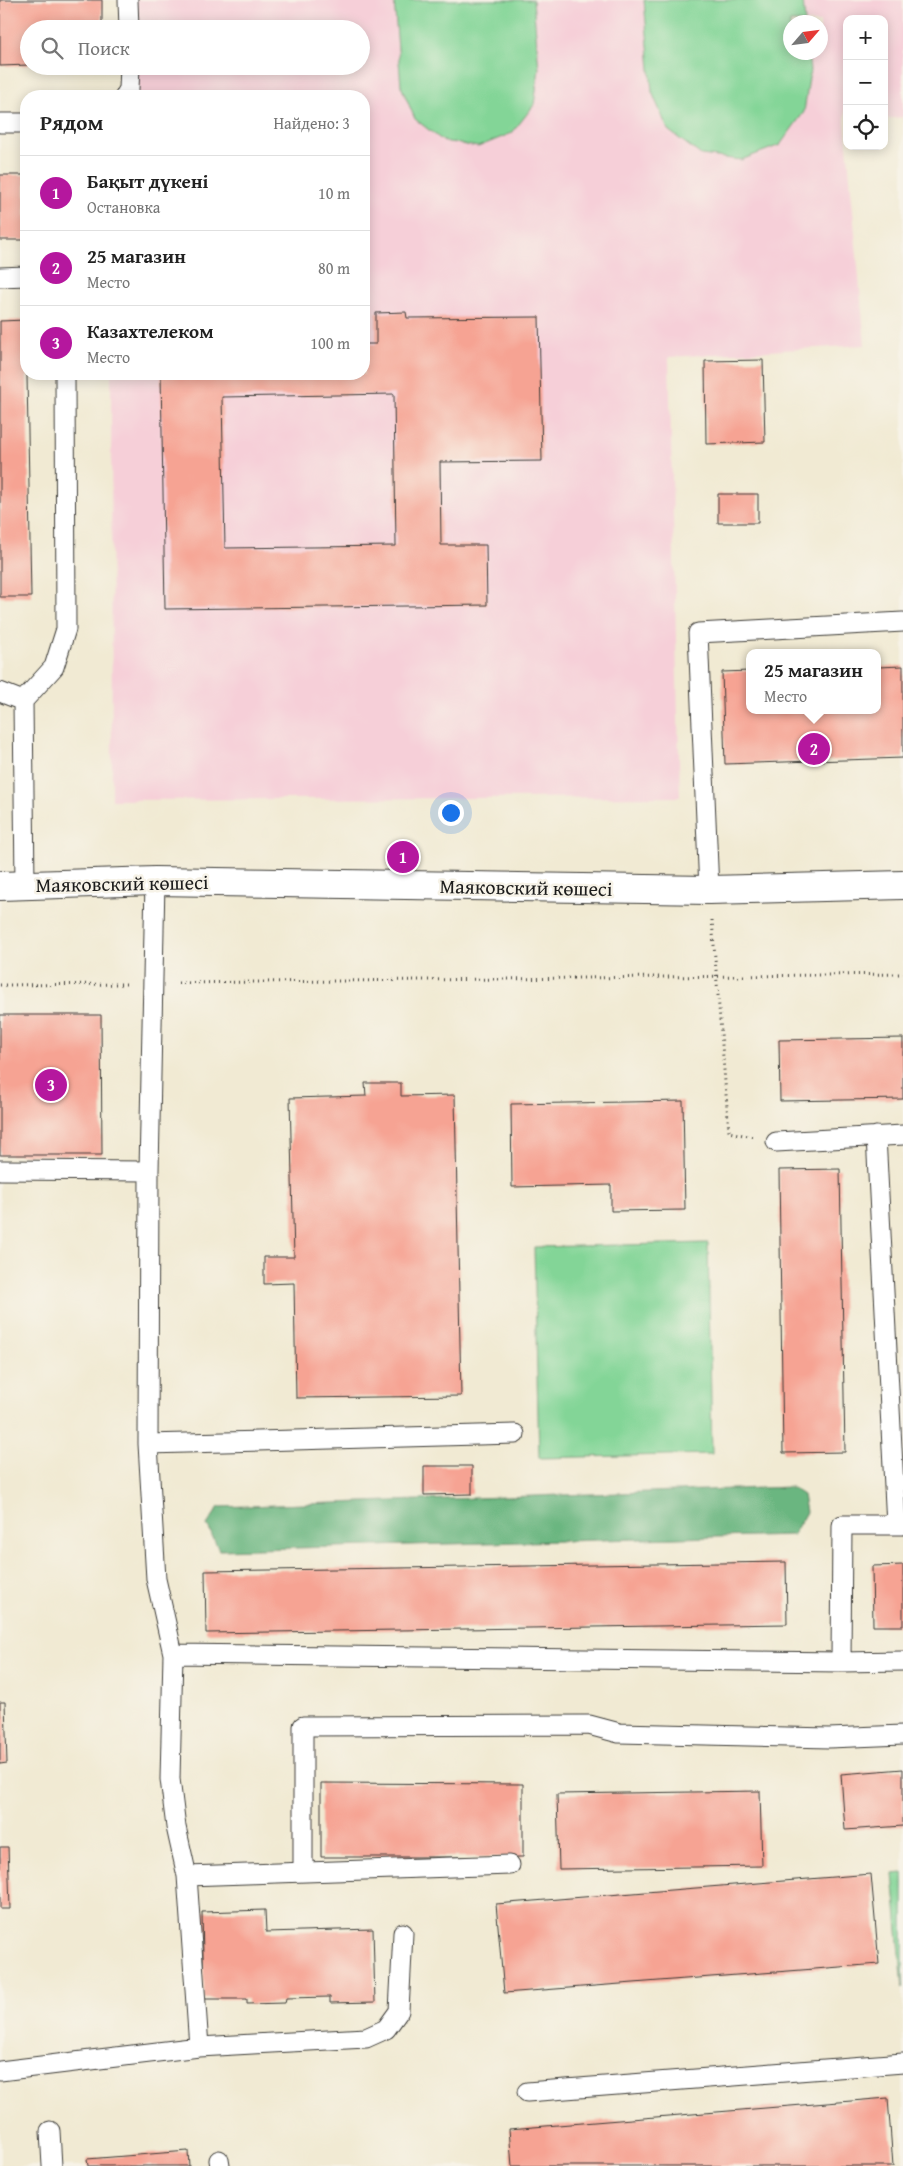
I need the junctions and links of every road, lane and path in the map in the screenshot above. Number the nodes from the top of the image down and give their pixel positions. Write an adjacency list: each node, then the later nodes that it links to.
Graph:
1 (128, 0): 2 (lane)
2 (129, 20)
3 (130, 75): 4 (lane)
4 (128, 90)
5 (0, 123): 6 (lane)
6 (20, 123)
7 (20, 276): 8 (lane)
8 (0, 277)
9 (65, 380): 12 (lane)
10 (903, 622): 16 (lane)
11 (0, 692): 12 (lane)
12 (23, 701): 15 (lane)
13 (154, 881): 15 (street, Маяковский көшесі); 16 (street, Маяковский көшесі); 19 (lane)
14 (903, 885): 16 (street, Маяковский көшесі)
15 (13, 886)
16 (709, 890): 18 (path)
17 (903, 974): 18 (path)
18 (718, 977): 19 (path); 23 (path)
19 (152, 983): 20 (path); 25 (lane)
20 (0, 985)
21 (903, 1135): 22 (lane)
22 (876, 1136): 23 (lane); 28 (lane)
23 (776, 1142)
24 (0, 1170): 25 (lane)
25 (148, 1171): 27 (lane)
26 (515, 1434): 27 (lane)
27 (148, 1444): 29 (lane)
28 (900, 1525): 31 (lane)
29 (173, 1654): 31 (lane); 35 (lane)
30 (903, 1660): 31 (lane)
31 (840, 1662)
32 (903, 1735): 34 (lane)
33 (510, 1865): 34 (lane)
34 (303, 1872): 35 (lane)
35 (187, 1876): 37 (lane)
36 (403, 1934): 37 (lane)
37 (199, 2047): 39 (lane)
38 (903, 2063): 40 (lane)
39 (0, 2071)
40 (527, 2092)
41 (50, 2131): 42 (lane)
42 (52, 2166)

